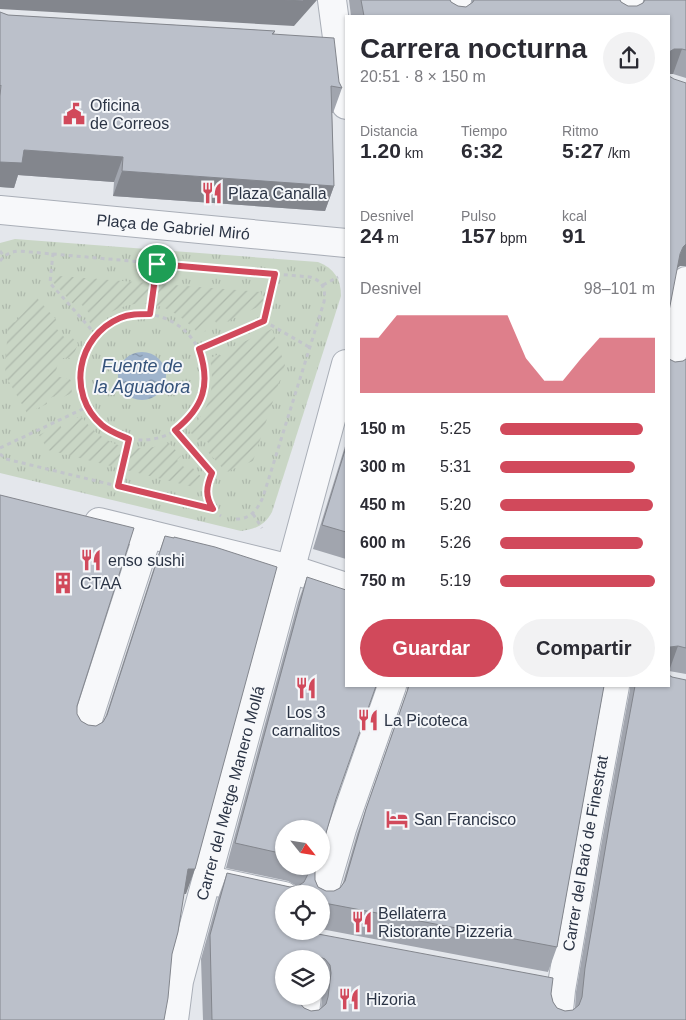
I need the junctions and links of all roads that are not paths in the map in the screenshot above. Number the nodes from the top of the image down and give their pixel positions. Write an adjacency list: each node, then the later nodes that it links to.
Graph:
1 (332, 0): 7 (street)
2 (457, 0): 4 (street)
3 (629, 0): 5 (street)
4 (453, 15)
5 (624, 15)
6 (312, 42): 7 (street)
7 (339, 44): 8 (street)
8 (345, 96)
9 (0, 210): 10 (street, Plaça de Gabriel Miró)
10 (345, 243)
11 (686, 281): 12 (street)
12 (670, 367)
13 (345, 368): 16 (street)
14 (72, 516): 15 (street)
15 (148, 534): 16 (street); 20 (street)
16 (291, 569): 17 (street); 21 (street, Carrer del Metge Manero Mollá)
17 (345, 587)
18 (392, 687): 22 (street)
19 (615, 687): 27 (street, Carrer del Baró de Finestrat)
20 (83, 735)
21 (208, 880): 23 (street); 25 (street, Carrer del Metge Manero Mollá)
22 (326, 885)
23 (275, 894)
24 (306, 1005): 26 (street)
25 (174, 1020)
26 (304, 1020)
27 (558, 1020)

